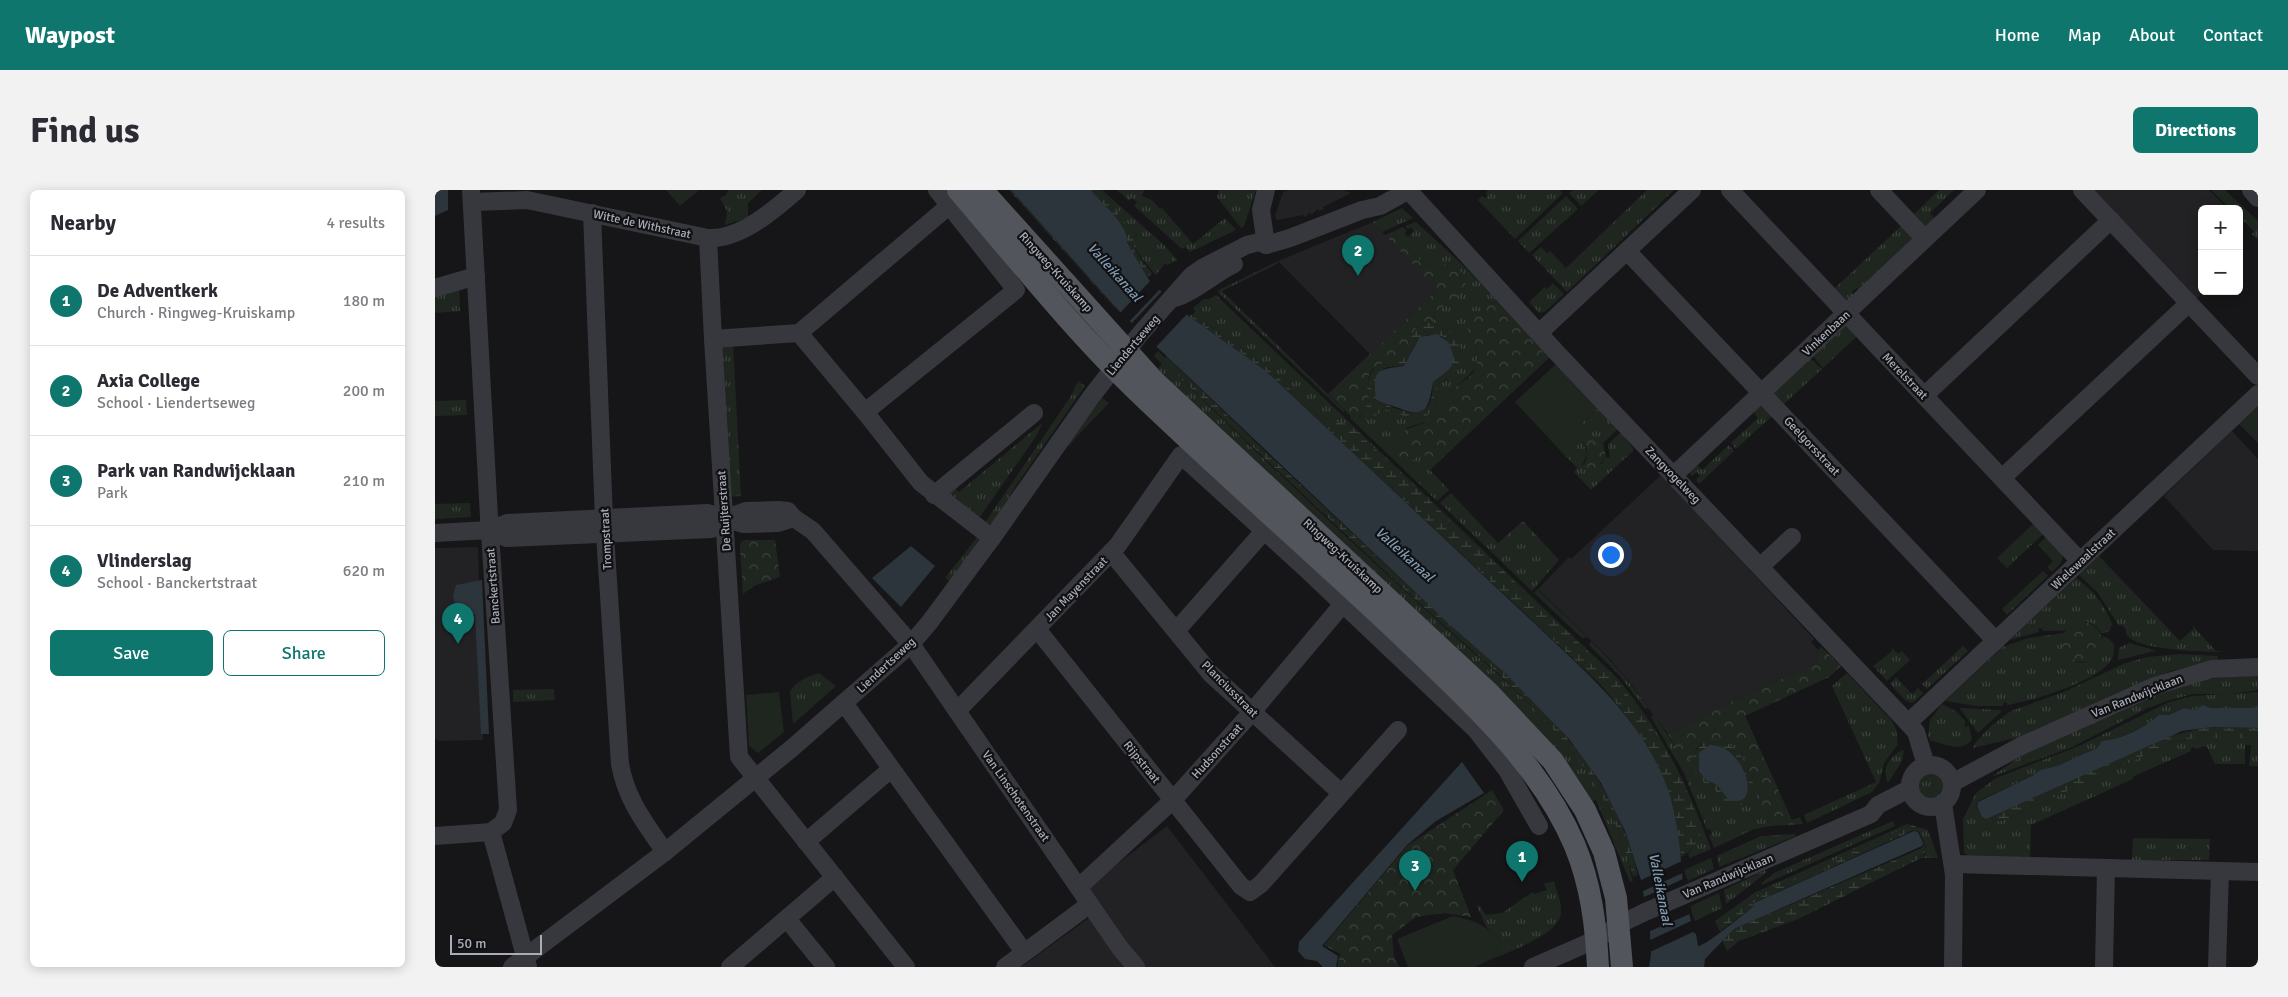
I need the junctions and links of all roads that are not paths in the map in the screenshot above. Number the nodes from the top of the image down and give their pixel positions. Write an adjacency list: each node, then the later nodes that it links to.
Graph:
1 (797, 190): 19 (street, Witte de Withstraat)
2 (937, 190): 15 (street, Ringweg-Kruiskamp)
3 (982, 190): 30 (main road, Ringweg-Kruiskamp)
4 (1266, 190): 21 (street)
5 (1388, 190): 16 (street, Liendertseweg)
6 (1408, 190): 16 (street, Liendertseweg); 28 (street, Zangvogelweg)
7 (1692, 190): 22 (street)
8 (1730, 190): 26 (street, Merelstraat)
9 (1879, 190): 20 (street)
10 (1977, 190): 20 (street, Vinkenbaan)
11 (2082, 190): 18 (street)
12 (2251, 190): 14 (street)
13 (472, 196): 17 (street, Witte de Withstraat); 23 (street, Banckertstraat)
14 (2258, 197)
15 (954, 198): 27 (street); 30 (main road, Ringweg-Kruiskamp); 35 (street, Ringweg-Kruiskamp)
16 (1362, 210): 21 (street, Liendertseweg)
17 (592, 213): 19 (street, Witte de Withstraat); 41 (street, Trompstraat)
18 (2111, 220): 25 (street); 34 (street)
19 (709, 238): 29 (street, De Ruijterstraat)
20 (1925, 239): 26 (street, Vinkenbaan)
21 (1267, 245): 30 (street, Liendertseweg)
22 (1627, 251): 28 (street); 32 (street, Geelgorsstraat)
23 (477, 276): 24 (street); 42 (street, Banckertstraat)
24 (435, 288)
25 (2189, 303): 31 (street); 38 (street)
26 (1847, 313): 32 (street, Vinkenbaan); 34 (street, Merelstraat)
27 (799, 333): 29 (street); 35 (street)
28 (1539, 333): 37 (street, Zangvogelweg)
29 (713, 339): 40 (street, De Ruijterstraat)
30 (1127, 351): 46 (street, Liendertseweg); 81 (main road, Ringweg-Kruiskamp); 82 (main road, Ringweg-Kruiskamp)
31 (2258, 376)
32 (1762, 392): 37 (street, Vinkenbaan); 53 (street, Geelgorsstraat)
33 (2258, 394): 48 (street, Wielewaalstraat)
34 (1924, 396): 38 (street, Merelstraat)
35 (865, 412): 39 (street)
36 (1034, 413): 39 (street)
37 (1674, 475): 49 (street, Zangvogelweg)
38 (2002, 478): 48 (street, Merelstraat)
39 (934, 496): 46 (street)
40 (724, 519): 41 (street); 54 (street, Van Linschotenstraat); 64 (street, De Ruijterstraat)
41 (605, 527): 42 (street); 72 (street, Trompstraat)
42 (490, 530): 44 (street); 69 (street, Banckertstraat)
43 (1265, 530): 47 (street, Jan Mayenstraat); 50 (street); 52 (street)
44 (435, 533)
45 (1792, 537): 49 (street)
46 (992, 538): 54 (street, Liendertseweg)
47 (1111, 552): 51 (street, Jan Mayenstraat); 52 (street, Planciusstraat)
48 (2081, 561): 53 (street, Wielewaalstraat)
49 (1761, 566): 59 (street, Zangvogelweg)
50 (1343, 604): 58 (street, Hudsonstraat); 68 (street)
51 (1037, 630): 57 (street, Jan Mayenstraat); 66 (street, Rijpstraat)
52 (1176, 631): 58 (street, Planciusstraat)
53 (1996, 641): 59 (street, Wielewaalstraat)
54 (911, 644): 56 (street, Liendertseweg); 57 (street, Van Linschotenstraat)
55 (2258, 667): 63 (street, Van Randwijcklaan)
56 (844, 703): 62 (street); 64 (street, Liendertseweg)
57 (957, 712): 78 (street, Van Linschotenstraat)
58 (1252, 712): 65 (street, Planciusstraat); 66 (street, Hudsonstraat)
59 (1909, 724): 61 (street, Zangvogelweg)
60 (1398, 730): 65 (street)
61 (1926, 765): 63 (street); 67 (street)
62 (891, 769): 71 (street); 83 (street)
63 (1949, 777): 67 (street)
64 (756, 778): 71 (street, De Ruijterstraat); 72 (street, Liendertseweg)
65 (1341, 793): 66 (street, Rijpstraat)
66 (1173, 800): 78 (street, Hudsonstraat)
67 (1924, 800): 73 (street); 81 (street, Van Randwijcklaan)
68 (1539, 826)
69 (491, 832): 70 (street); 84 (street)
70 (435, 836)
71 (806, 842): 77 (street, De Ruijterstraat)
72 (665, 852): 84 (street, Liendertseweg)
73 (1953, 864): 74 (street); 93 (street)
74 (2106, 868): 75 (street); 94 (street)
75 (2220, 871): 76 (street); 95 (street)
76 (2258, 872)
77 (835, 878): 80 (street); 88 (street, De Ruijterstraat)
78 (1079, 888): 79 (street, Van Linschotenstraat)
79 (1090, 904): 83 (street); 85 (street, Van Linschotenstraat)
80 (787, 919): 86 (street); 87 (street)
81 (1620, 924): 82 (street, Van Randwijcklaan); 92 (main road, Ringweg-Kruiskamp)
82 (1597, 939): 90 (street, Van Randwijcklaan); 91 (main road, Ringweg-Kruiskamp)
83 (1024, 952): 89 (street)
84 (522, 964)
85 (1131, 966)
86 (730, 967)
87 (826, 967)
88 (906, 967)
89 (1005, 967)
90 (1533, 967)
91 (1598, 967)
92 (1622, 967)
93 (1953, 967)
94 (2104, 967)
95 (2217, 967)

